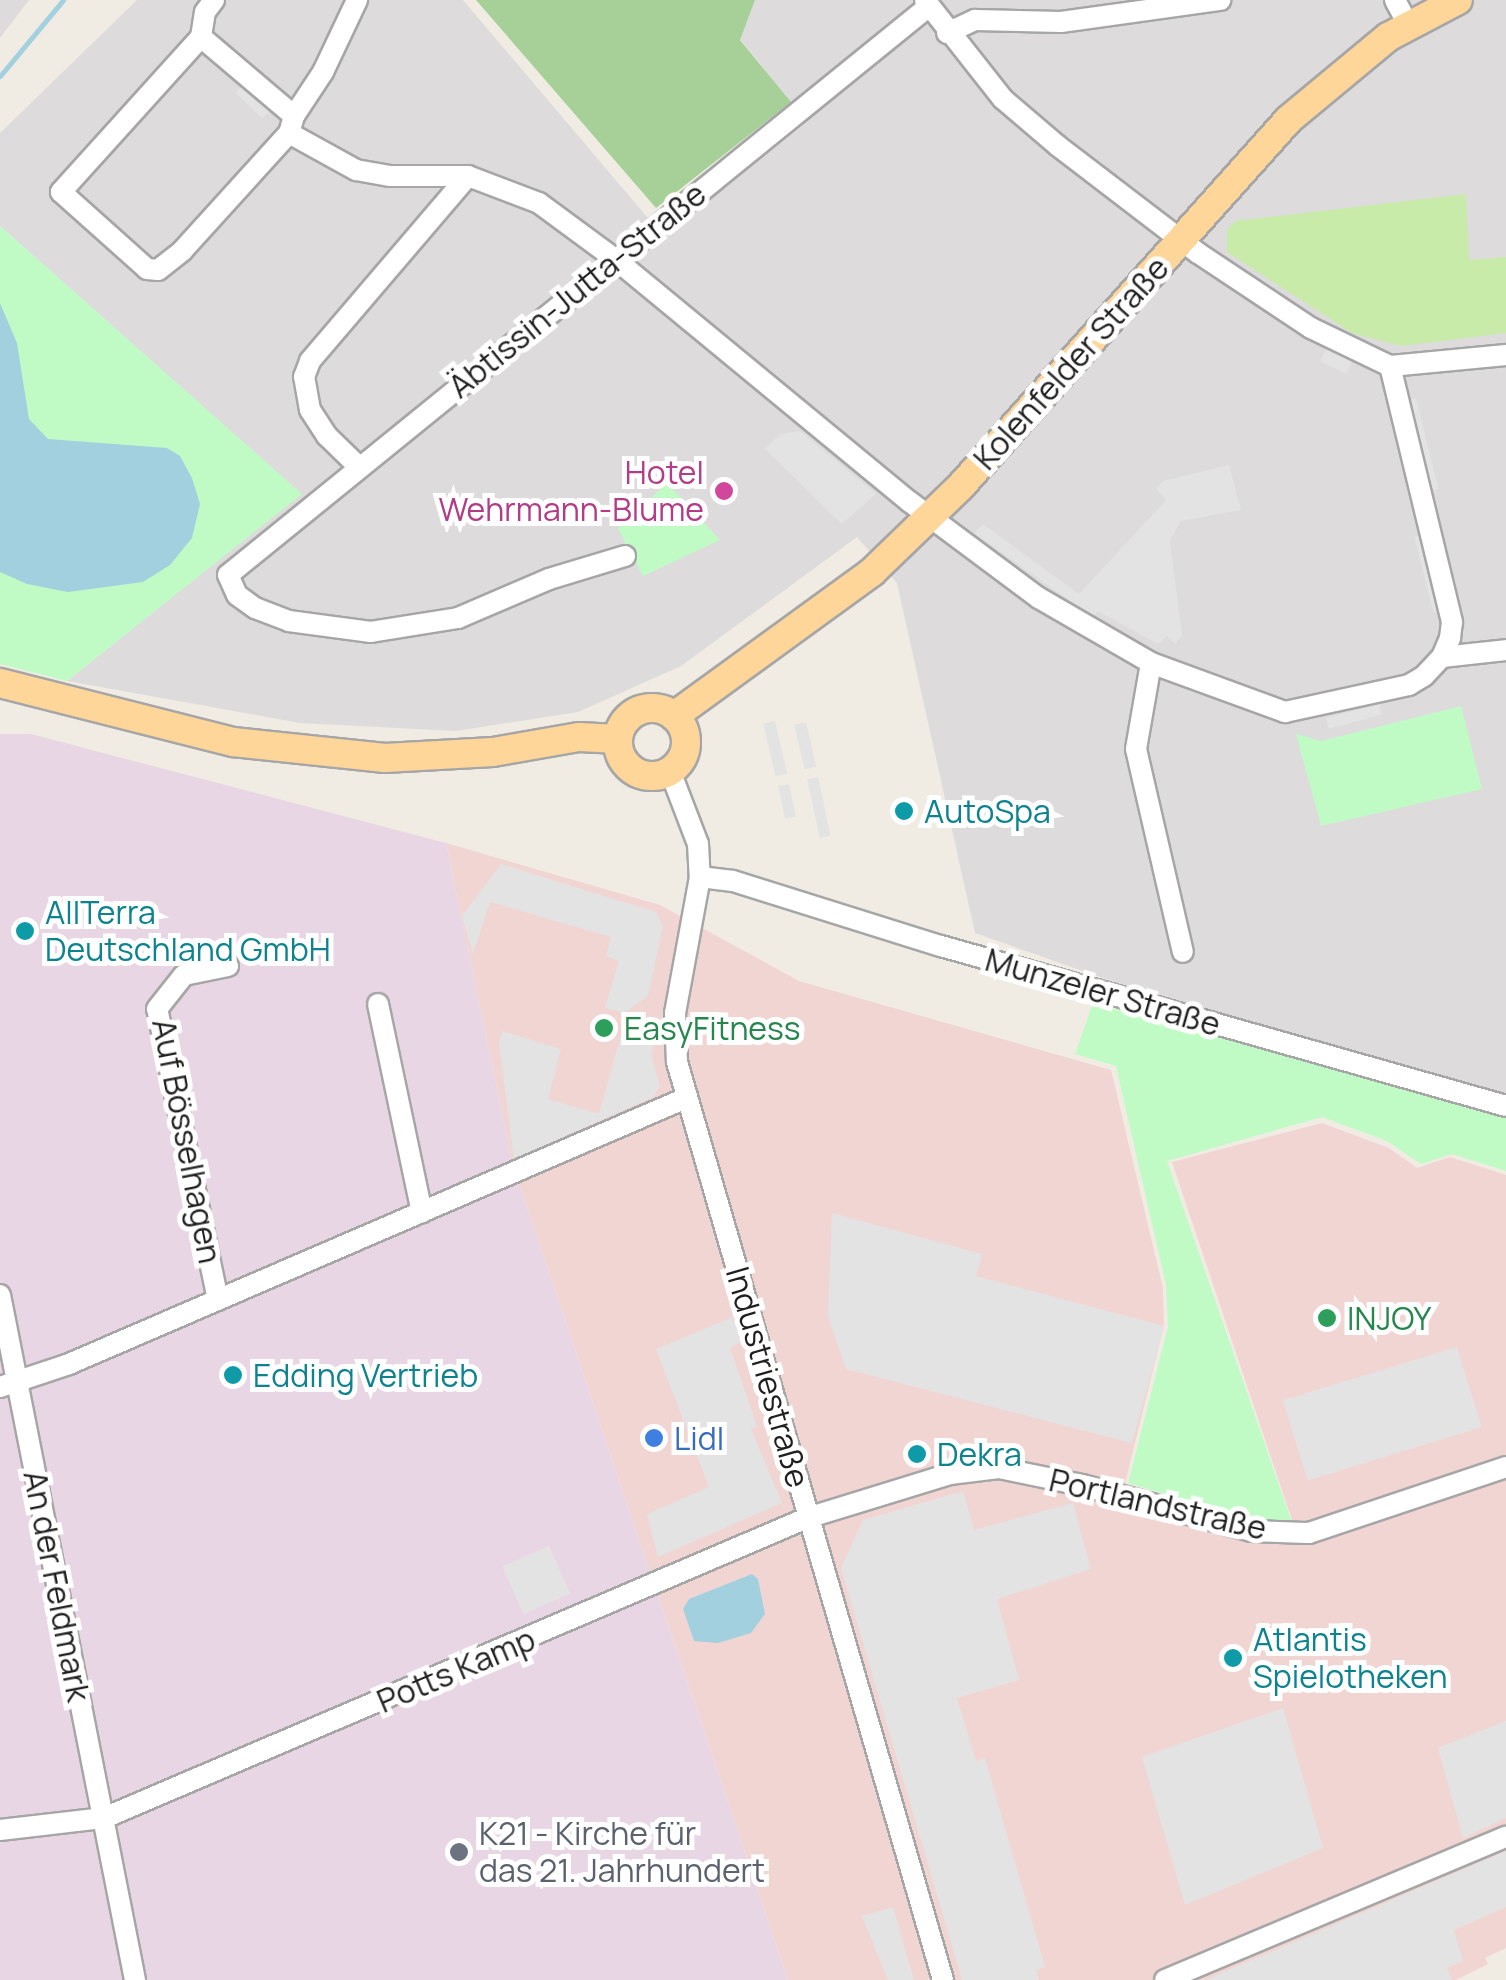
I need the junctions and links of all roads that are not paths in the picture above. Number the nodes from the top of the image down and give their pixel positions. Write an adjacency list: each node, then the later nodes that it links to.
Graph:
1 (214, 0): 8 (street)
2 (358, 0): 9 (street)
3 (1220, 0): 7 (street)
4 (1458, 0): 6 (main road, Kolenfelder Straße)
5 (926, 4): 7 (street); 12 (street, Äbtissin-Jutta-Straße)
6 (1401, 12): 11 (main road, Kolenfelder Straße)
7 (947, 33): 11 (street)
8 (201, 37): 9 (street); 9 (street)
9 (292, 124): 10 (street)
10 (468, 176): 12 (street); 15 (street)
11 (1182, 239): 14 (street); 16 (main road, Kolenfelder Straße)
12 (615, 259): 15 (street, Äbtissin-Jutta-Straße); 16 (street)
13 (1506, 355): 14 (street)
14 (1390, 366): 19 (street)
15 (359, 467): 17 (street, Äbtissin-Jutta-Straße)
16 (930, 518): 20 (street); 22 (main road, Kolenfelder Straße)
17 (625, 556)
18 (1506, 650): 19 (street)
19 (1442, 657): 20 (street)
20 (1150, 663): 26 (street)
21 (0, 683): 23 (main road)
22 (674, 716): 23 (main road); 24 (main road)
23 (618, 739): 24 (main road)
24 (670, 770): 25 (street, Industriestraße)
25 (700, 877): 29 (street, Industriestraße); 30 (street, Munzeler Straße)
26 (1183, 952)
27 (228, 966): 33 (street, Auf Bösselhagen)
28 (378, 1004): 31 (street)
29 (686, 1098): 31 (street, Auf Bösselhagen); 36 (street, Industriestraße)
30 (1506, 1106)
31 (422, 1212): 33 (street, Auf Bösselhagen)
32 (0, 1294): 34 (street, An der Feldmark)
33 (218, 1300): 34 (street, Auf Bösselhagen)
34 (8, 1385): 37 (street, An der Feldmark)
35 (1506, 1467): 36 (street, Portlandstraße)
36 (808, 1518): 37 (street, Potts Kamp); 41 (street, Industriestraße)
37 (104, 1818): 38 (street); 40 (street, An der Feldmark)
38 (0, 1830)
39 (1506, 1837): 42 (street)
40 (135, 1980)
41 (944, 1980)
42 (1165, 1980)

